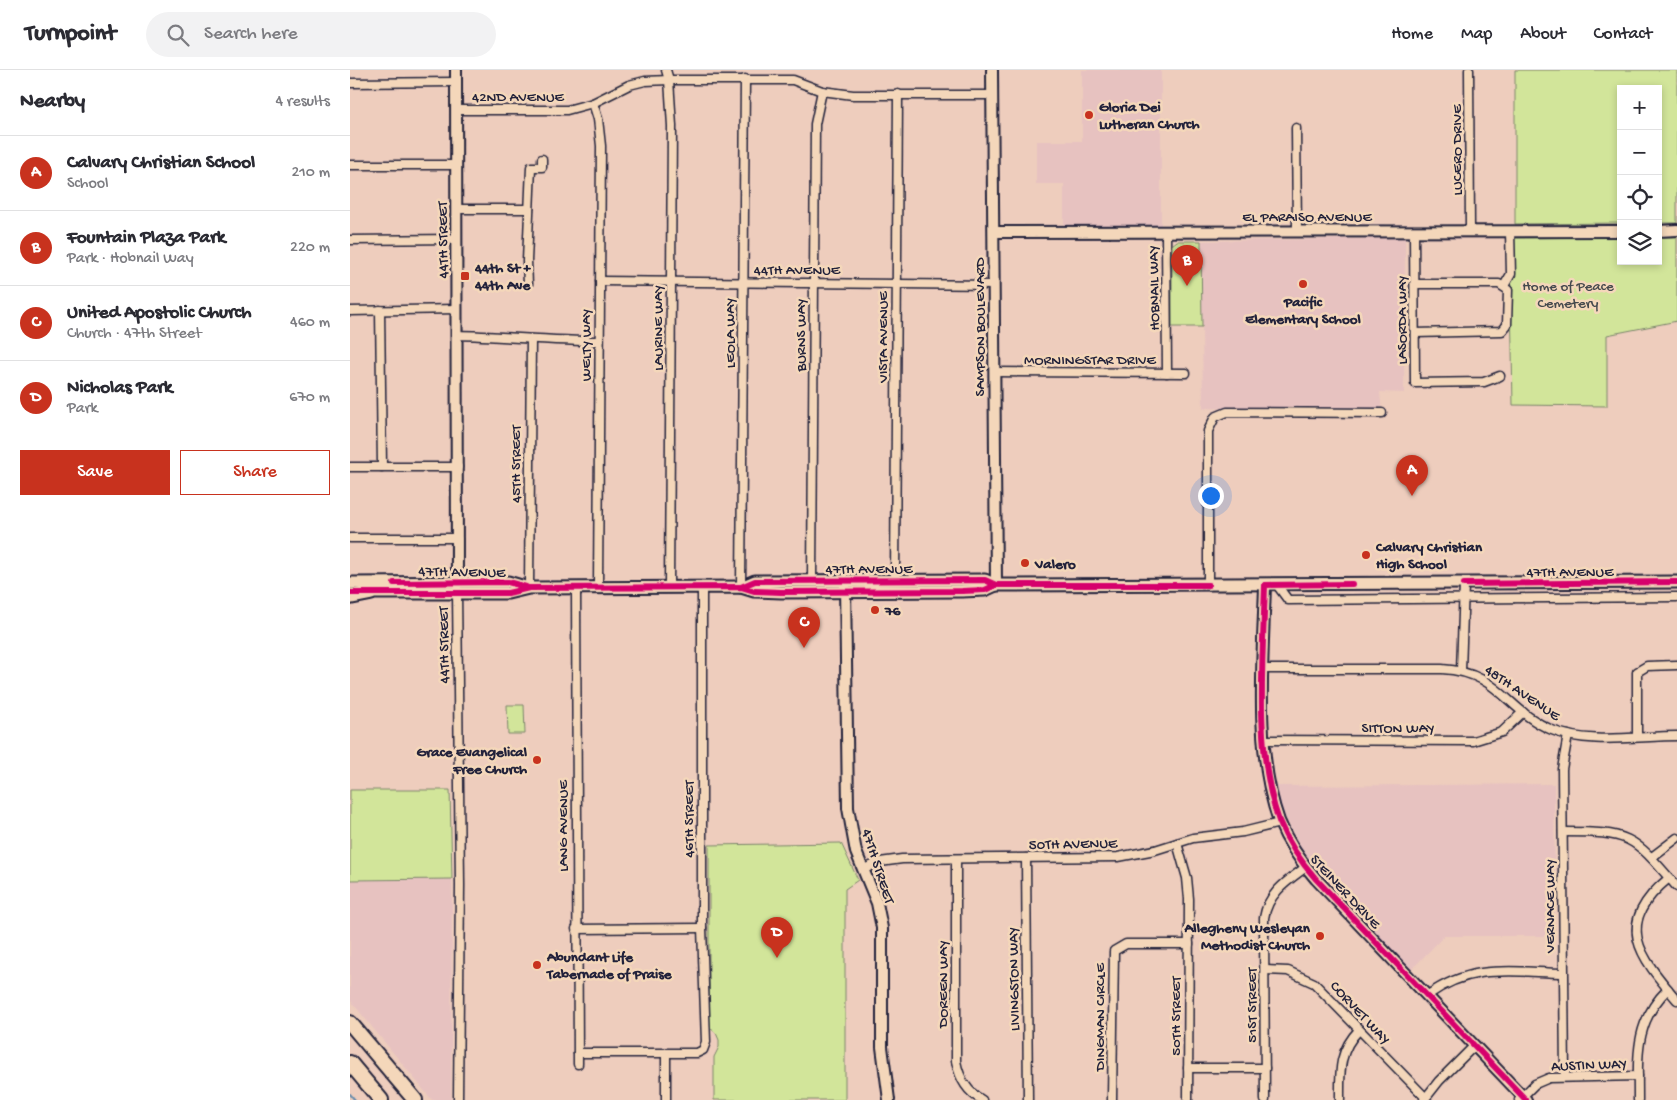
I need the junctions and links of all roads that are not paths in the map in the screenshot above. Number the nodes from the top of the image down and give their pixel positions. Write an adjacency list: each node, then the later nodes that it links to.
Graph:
1 (456, 70): 7 (street, 44TH STREET)
2 (666, 70): 6 (street, LAURINE WAY)
3 (992, 70): 11 (street, SAMPSON BOULEVARD)
4 (1469, 70): 20 (street, LUCERO DRIVE)
5 (745, 79): 6 (street, 42ND AVENUE); 9 (street, 42ND AVENUE); 33 (street, LEOLA WAY)
6 (670, 80): 12 (street, 42ND AVENUE); 32 (street, LAURINE WAY)
7 (456, 82): 8 (street, 42ND AVENUE); 13 (street, 44TH STREET)
8 (350, 83)
9 (822, 90): 10 (street, 42ND AVENUE); 34 (street, BURNS WAY)
10 (898, 94): 11 (street, 42ND AVENUE); 35 (street, VISTA AVENUE)
11 (992, 95): 27 (street, SAMPSON BOULEVARD)
12 (593, 104): 13 (street, 42ND AVENUE); 31 (street, WELTY WAY)
13 (456, 110): 17 (street, 44TH STREET)
14 (1296, 128): 23 (street)
15 (542, 159): 19 (street)
16 (350, 165): 17 (street)
17 (456, 165): 18 (street, 44TH STREET)
18 (457, 209): 19 (street); 29 (street, 44TH STREET)
19 (529, 209): 36 (street)
20 (1470, 230): 24 (street, EL PARAISO AVENUE); 25 (street, EL PARAISO AVENUE)
21 (1662, 230): 22 (street)
22 (1677, 230)
23 (1296, 231): 24 (street, EL PARAISO AVENUE); 28 (street, EL PARAISO AVENUE)
24 (1414, 231): 37 (street, LASORDA WAY)
25 (1510, 231): 26 (street, EL PARAISO AVENUE); 39 (street)
26 (1617, 231)
27 (994, 232): 28 (street, EL PARAISO AVENUE); 38 (street, SAMPSON BOULEVARD)
28 (1166, 232): 48 (street, HOBNAIL WAY)
29 (457, 239): 30 (street); 40 (street, 44TH STREET)
30 (350, 240)
31 (600, 281): 32 (street, 44TH AVENUE); 46 (street, WELTY WAY)
32 (671, 282): 33 (street, 44TH AVENUE); 72 (street, LAURINE WAY)
33 (742, 282): 34 (street, 44TH AVENUE); 68 (street, LEOLA WAY)
34 (814, 283): 35 (street, 44TH AVENUE); 57 (street, BURNS WAY)
35 (896, 283): 38 (street, 44TH AVENUE); 58 (street, VISTA AVENUE)
36 (528, 284)
37 (1415, 284): 39 (street); 43 (street, LASORDA WAY)
38 (994, 285): 47 (street, SAMPSON BOULEVARD)
39 (1504, 286): 43 (street)
40 (457, 309): 41 (street); 44 (street, 44TH STREET)
41 (380, 310): 42 (street); 53 (street)
42 (350, 311)
43 (1415, 333): 50 (street, LASORDA WAY)
44 (457, 336): 45 (street); 54 (street, 44TH STREET)
45 (531, 340): 46 (street); 69 (street, 45TH STREET)
46 (599, 341): 71 (street, WELTY WAY)
47 (994, 372): 48 (street, MORNINGSTAR DRIVE); 62 (street, SAMPSON BOULEVARD)
48 (1167, 373): 49 (street, MORNINGSTAR DRIVE)
49 (1186, 373)
50 (1500, 376)
51 (1382, 413): 63 (street)
52 (350, 467): 53 (street)
53 (382, 467): 54 (street)
54 (458, 467): 56 (street, 44TH STREET)
55 (350, 538): 56 (street)
56 (457, 538): 67 (street, 44TH STREET)
57 (812, 581): 66 (main road, 47TH AVENUE); 68 (main road, 47TH AVENUE); 74 (street)
58 (895, 581): 62 (main road, 47TH AVENUE); 66 (main road, 47TH AVENUE)
59 (1677, 582): 61 (main road, 47TH AVENUE)
60 (350, 583): 67 (main road, 47TH AVENUE)
61 (1464, 584): 65 (main road, 47TH AVENUE); 79 (street)
62 (996, 585): 63 (main road, 47TH AVENUE); 66 (main road, 47TH AVENUE)
63 (1208, 585): 64 (main road, 47TH AVENUE)
64 (1265, 585): 65 (main road, 47TH AVENUE); 81 (street, STEINER DRIVE)
65 (1277, 585): 79 (street, 47TH AVENUE)
66 (845, 586): 74 (main road, 47TH AVENUE); 96 (street, 47TH STREET)
67 (457, 587): 69 (main road, 47TH AVENUE); 76 (main road, 47TH AVENUE); 122 (street, 44TH STREET)
68 (741, 587): 73 (main road, 47TH AVENUE); 74 (main road, 47TH AVENUE)
69 (529, 588): 70 (main road, 47TH AVENUE)
70 (576, 588): 71 (main road, 47TH AVENUE); 100 (street, LANG AVENUE)
71 (598, 588): 72 (main road, 47TH AVENUE)
72 (669, 588): 73 (main road, 47TH AVENUE)
73 (702, 588): 99 (street, 46TH STREET)
74 (754, 591)
75 (350, 593): 76 (main road, 47TH AVENUE)
76 (370, 593): 77 (highway)
77 (350, 597)
78 (1677, 597): 79 (street, 47TH AVENUE)
79 (1464, 598): 82 (street)
80 (1677, 665): 85 (street)
81 (1263, 669): 82 (street, 48TH AVENUE); 87 (street, STEINER DRIVE)
82 (1461, 671): 83 (street, 48TH AVENUE)
83 (1523, 712): 84 (street, 48TH AVENUE); 87 (street, SITTON WAY)
84 (1568, 735): 85 (street, 48TH AVENUE); 89 (street, VERNACE WAY)
85 (1637, 736): 86 (street, 48TH AVENUE)
86 (1677, 736)
87 (1264, 740): 88 (street, STEINER DRIVE)
88 (1280, 823): 91 (street, 50TH AVENUE); 95 (street, STEINER DRIVE)
89 (1563, 832): 92 (street); 103 (street, VERNACE WAY)
90 (1677, 838): 92 (street)
91 (1177, 843): 93 (street, 50TH AVENUE); 101 (street, 50TH STREET)
92 (1652, 857): 97 (street)
93 (1026, 858): 94 (street, 50TH AVENUE); 126 (street, LIVINGSTON WAY)
94 (956, 859): 96 (street, 50TH AVENUE); 125 (street, DOREEN WAY)
95 (1306, 867): 102 (street, 51ST STREET); 105 (street, STEINER DRIVE)
96 (864, 869): 124 (street, 47TH STREET)
97 (1669, 878): 98 (street); 104 (street)
98 (1677, 888)
99 (702, 928): 100 (street); 111 (street, 46TH STREET)
100 (576, 929): 110 (street, LANG AVENUE)
101 (1189, 944): 114 (street, 50TH STREET); 127 (street, DINGMAN CIRCLE)
102 (1265, 970): 108 (street, CORVET WAY); 115 (street, 51ST STREET)
103 (1563, 972): 105 (street); 117 (street, VERNACE WAY)
104 (1668, 989): 106 (street); 116 (street)
105 (1428, 995): 109 (street, STEINER DRIVE)
106 (1677, 1000)
107 (350, 1023): 121 (highway)
108 (1359, 1030): 118 (street, CORVET WAY); 130 (street)
109 (1474, 1046): 118 (street); 119 (street, STEINER DRIVE)
110 (578, 1053): 111 (street); 113 (street, LANG AVENUE)
111 (666, 1054): 123 (street)
112 (350, 1063): 120 (highway)
113 (578, 1064)
114 (1188, 1068): 115 (street); 128 (street, 50TH STREET)
115 (1264, 1068): 129 (street, 51ST STREET)
116 (1638, 1076): 117 (street, AUSTIN WAY); 131 (street)
117 (1565, 1077): 119 (street, AUSTIN WAY)
118 (1425, 1099)
119 (1522, 1099)
120 (381, 1100)
121 (415, 1100)
122 (458, 1100)
123 (666, 1100)
124 (889, 1100)
125 (982, 1100)
126 (1028, 1100)
127 (1112, 1100)
128 (1188, 1100)
129 (1265, 1100)
130 (1340, 1100)
131 (1638, 1100)

